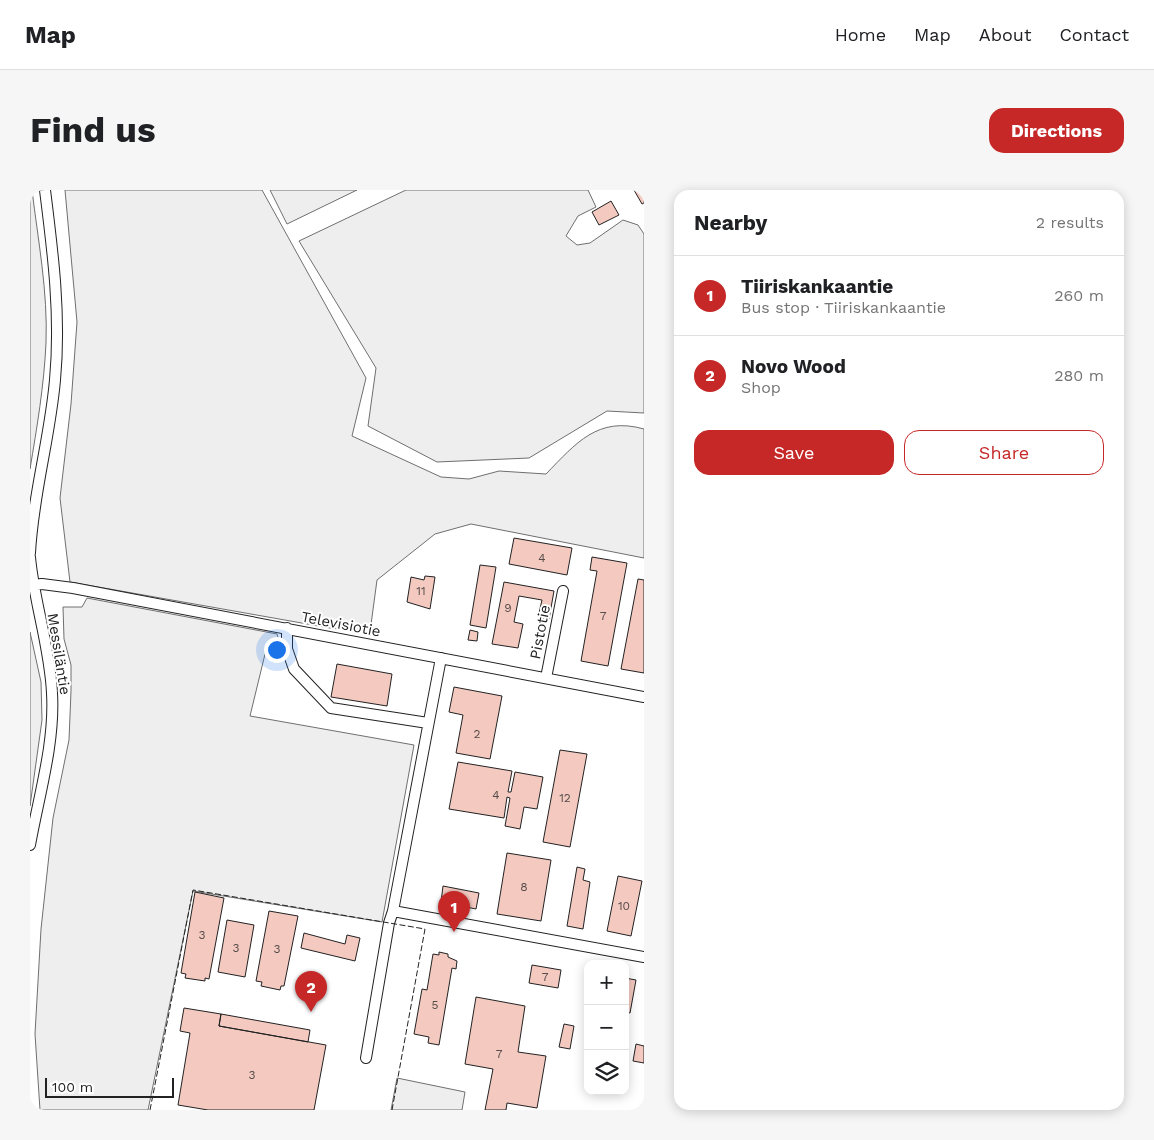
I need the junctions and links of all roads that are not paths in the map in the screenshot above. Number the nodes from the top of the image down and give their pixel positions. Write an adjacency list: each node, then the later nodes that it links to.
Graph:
1 (45, 190): 2 (street)
2 (30, 553)
3 (30, 556): 4 (street, Messiläntie)
4 (32, 585): 6 (street, Televisiotie); 11 (street, Messiläntie)
5 (563, 591): 8 (street, Pistotie)
6 (287, 628): 7 (street, Televisiotie); 10 (street)
7 (441, 658): 8 (street, Televisiotie); 10 (street)
8 (546, 678): 9 (street, Televisiotie)
9 (644, 697)
10 (428, 723): 12 (street)
11 (30, 845)
12 (393, 911): 13 (street); 14 (street)
13 (644, 958)
14 (366, 1058)

